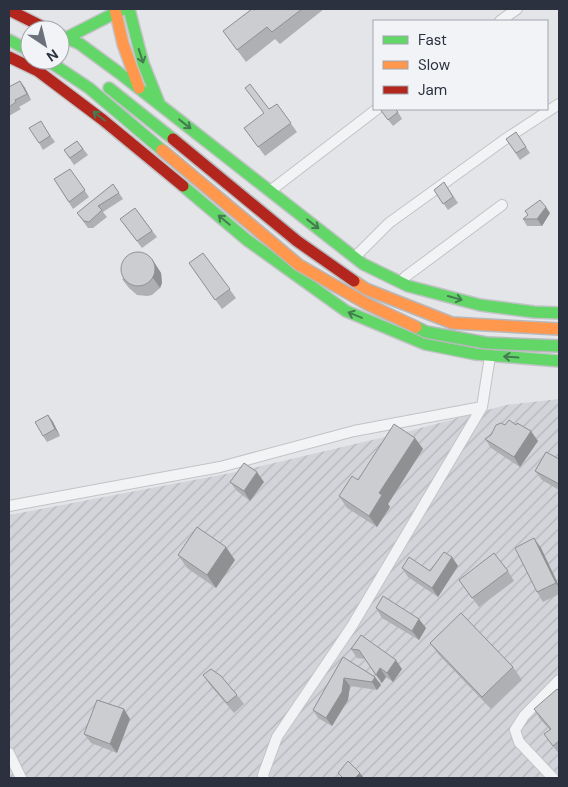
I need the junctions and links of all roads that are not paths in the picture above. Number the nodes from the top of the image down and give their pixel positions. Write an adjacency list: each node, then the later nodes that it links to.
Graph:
1 (129, 9): 16 (main road, one-way to 16)
2 (516, 9): 6 (street)
3 (9, 10): 5 (main road)
4 (118, 10): 7 (main road); 14 (main road)
5 (29, 20)
6 (501, 20)
7 (70, 34)
8 (70, 40): 14 (main road)
9 (9, 57): 26 (main road, one-way to 9)
10 (70, 62): 11 (main road)
11 (76, 66)
12 (61, 70): 25 (main road, bridge)
13 (100, 82): 24 (main road, bridge)
14 (139, 89): 16 (main road)
15 (559, 104): 20 (street)
16 (160, 106): 18 (main road, one-way to 18)
17 (376, 110): 18 (street)
18 (270, 191): 20 (main road, one-way to 20)
19 (502, 205): 21 (street)
20 (355, 257): 21 (main road)
21 (400, 282): 22 (main road, one-way to 22)
22 (498, 307): 23 (main road); 26 (street)
23 (559, 313)
24 (559, 329)
25 (559, 346)
26 (490, 356): 27 (main road, one-way to 26); 28 (street)
27 (559, 361)
28 (482, 407): 29 (street); 33 (street)
29 (9, 506)
30 (559, 680): 34 (street)
31 (9, 753): 32 (street)
32 (20, 778)
33 (264, 778)
34 (553, 778)

